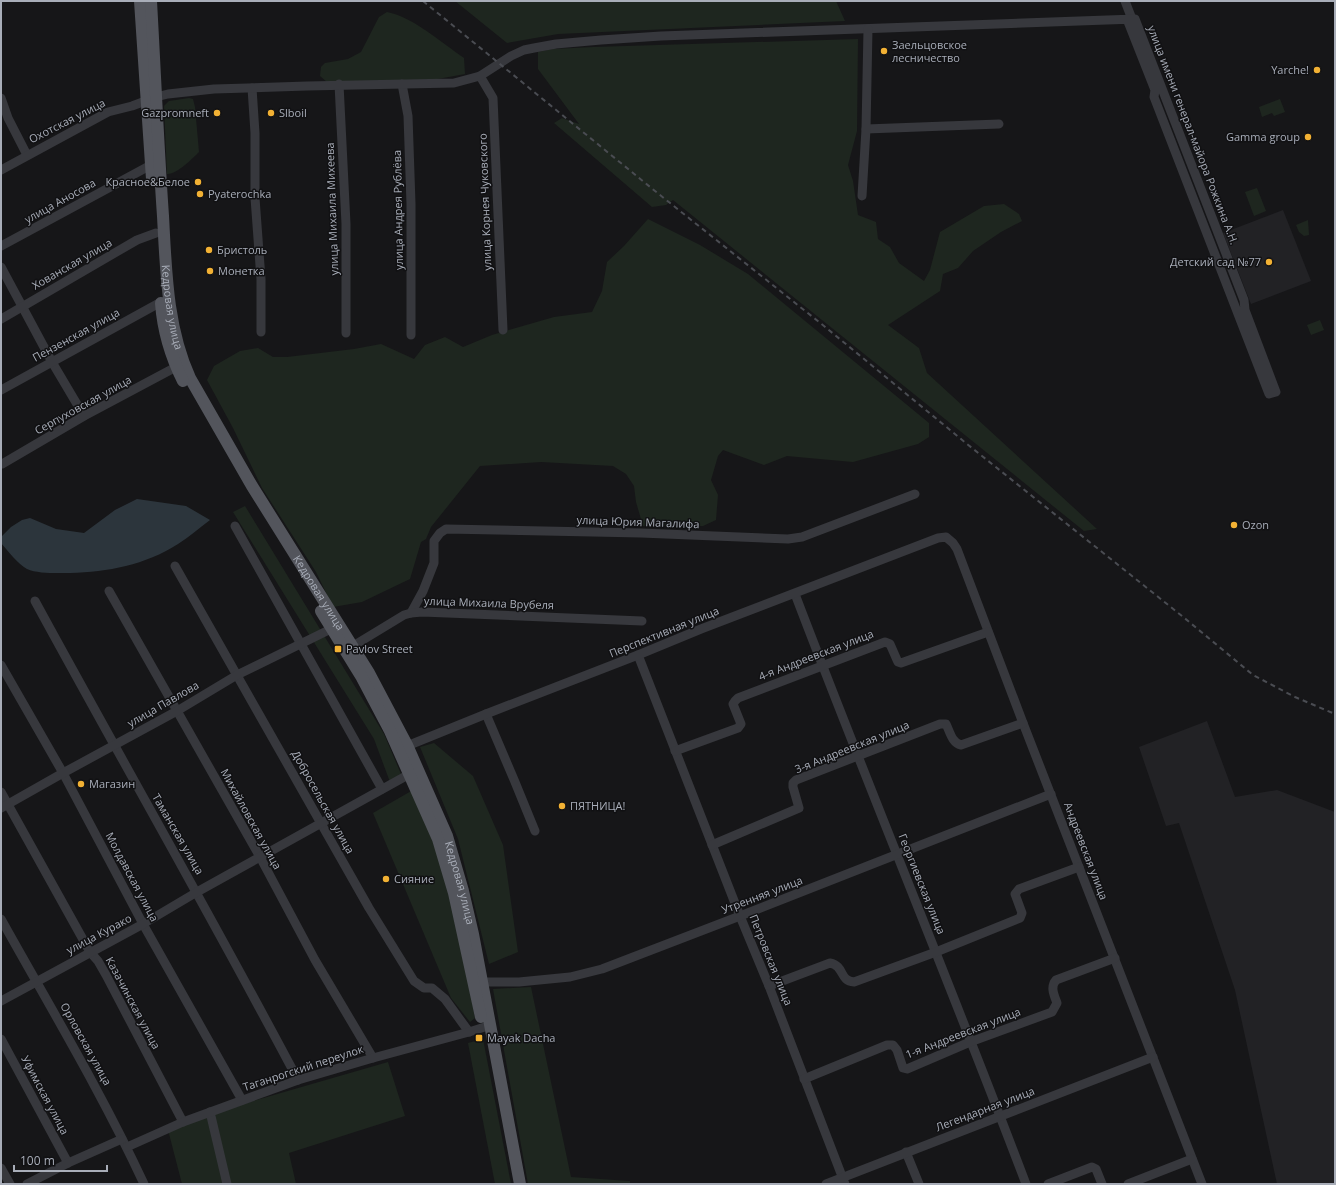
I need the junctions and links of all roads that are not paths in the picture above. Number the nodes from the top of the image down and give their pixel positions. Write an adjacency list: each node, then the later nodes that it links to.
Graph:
1 (140, 1): 11 (main road, Кедровая улица)
2 (151, 1): 11 (main road, Кедровая улица)
3 (1125, 1): 4 (street)
4 (1131, 19): 4 (street, улица имени генерал-майора Рожкина А.Н.); 5 (street, Охотская улица)
5 (868, 30): 6 (street, Охотская улица); 13 (street)
6 (480, 76): 8 (street, Охотская улица); 24 (street, улица Корнея Чуковского)
7 (339, 84): 8 (street, Охотская улица); 9 (street, Охотская улица); 26 (street, улица Михаила Михеева)
8 (402, 84): 27 (street, улица Андрея Рублёва)
9 (252, 88): 11 (street, Охотская улица); 25 (street)
10 (1, 98): 14 (street)
11 (152, 98): 14 (street, Охотская улица); 15 (main road, Кедровая улица); 42 (main road, Кедровая улица)
12 (999, 124): 13 (street)
13 (866, 129): 17 (street)
14 (27, 155): 16 (street, Охотская улица)
15 (151, 165): 18 (main road, Кедровая улица); 19 (street, улица Аносова)
16 (1, 170)
17 (862, 196)
18 (156, 233): 21 (main road, Кедровая улица); 22 (street, Хованская улица)
19 (1, 246)
20 (1, 267): 22 (street)
21 (161, 302): 28 (street, Пензенская улица); 29 (main road, Кедровая улица)
22 (22, 308): 23 (street, Хованская улица); 28 (street)
23 (1, 319)
24 (503, 330)
25 (260, 332)
26 (346, 333)
27 (411, 336)
28 (52, 362): 30 (street, Пензенская улица); 31 (street)
29 (176, 367): 31 (street, Серпуховская улица); 42 (main road, Кедровая улица)
30 (1, 390)
31 (84, 416): 32 (street, Серпуховская улица)
32 (2, 464)
33 (915, 494): 40 (street, улица Юрия Магалифа)
34 (235, 526): 44 (street)
35 (938, 538): 38 (street, Перспективная улица); 43 (street, Андреевская улица)
36 (175, 566): 49 (street, Добросельская улица)
37 (109, 591): 50 (street, Михайловская улица)
38 (795, 594): 46 (street, Перспективная улица); 48 (street, Георгиевская улица)
39 (35, 601): 53 (street, Таманская улица)
40 (411, 612): 41 (street, улица Михаила Врубеля); 45 (street, улица Михаила Врубеля)
41 (642, 621)
42 (335, 627): 44 (street, улица Павлова); 45 (main road, Кедровая улица)
43 (988, 632): 48 (street, 4-я Андреевская улица); 52 (street, Андреевская улица)
44 (300, 643): 49 (street, улица Павлова); 59 (street)
45 (349, 649): 54 (main road, Кедровая улица)
46 (638, 655): 51 (street, Перспективная улица); 55 (street, Петровская улица)
47 (1, 665): 58 (street, Молдавская улица)
48 (822, 665): 55 (street, 4-я Андреевская улица); 56 (street, Георгиевская улица)
49 (237, 675): 50 (street, улица Павлова); 63 (street, Добросельская улица)
50 (177, 711): 53 (street, улица Павлова); 67 (street, Михайловская улица)
51 (486, 714): 54 (street, Перспективная улица); 64 (street)
52 (1022, 722): 56 (street, 3-я Андреевская улица); 61 (street, Андреевская улица)
53 (114, 745): 58 (street, улица Павлова); 69 (street, Таманская улица)
54 (403, 747): 57 (main road, Кедровая улица)
55 (675, 751): 65 (street, Петровская улица)
56 (858, 757): 65 (street, 3-я Андреевская улица); 66 (street, Георгиевская улица)
57 (414, 771): 59 (street, улица Курако); 77 (main road, Кедровая улица)
58 (63, 773): 62 (street, улица Павлова); 72 (street, Молдавская улица)
59 (382, 789): 63 (street, улица Курако)
60 (1, 792): 62 (street, Казачинская улица)
61 (1050, 794): 66 (street, Утренняя улица); 68 (street, Андреевская улица)
62 (5, 806): 73 (street, Казачинская улица)
63 (322, 824): 67 (street, улица Курако); 81 (street, Добросельская улица)
64 (534, 831)
65 (712, 845): 70 (street, Петровская улица)
66 (897, 854): 70 (street, Утренняя улица); 74 (street, Георгиевская улица)
67 (260, 857): 69 (street, улица Курако); 85 (street, Михайловская улица)
68 (1079, 867): 74 (street); 75 (street, Андреевская улица)
69 (197, 892): 72 (street, улица Курако); 87 (street, Таманская улица)
70 (740, 916): 77 (street, Утренняя улица); 78 (street, Петровская улица)
71 (1, 919): 76 (street, Орловская улица)
72 (143, 924): 73 (street, улица Курако); 88 (street, Молдавская улица)
73 (90, 952): 76 (street, улица Курако); 91 (street, Казачинская улица)
74 (936, 952): 78 (street); 83 (street, Георгиевская улица)
75 (1115, 958): 83 (street, 1-я Андреевская улица); 84 (street, Андреевская улица)
76 (36, 982): 79 (street, улица Курако); 92 (street, Орловская улица)
77 (478, 982): 80 (main road, Кедровая улица)
78 (769, 986): 86 (street, Петровская улица)
79 (1, 1001)
80 (487, 1026): 81 (street, Таганрогский переулок); 102 (main road, Кедровая улица); 103 (main road, Кедровая улица)
81 (469, 1032): 85 (street, Таганрогский переулок)
82 (1, 1039): 95 (street, Уфимская улица)
83 (970, 1042): 86 (street, 1-я Андреевская улица); 90 (street, Георгиевская улица)
84 (1153, 1057): 90 (street, Легендарная улица); 94 (street, Андреевская улица)
85 (373, 1058): 87 (street, Таганрогский переулок)
86 (804, 1079): 97 (street, Петровская улица)
87 (298, 1080): 88 (street, Таганрогский переулок)
88 (242, 1100): 89 (street, Таганрогский переулок)
89 (210, 1112): 91 (street, Таганрогский переулок); 101 (street)
90 (1000, 1116): 93 (street, Легендарная улица); 106 (street, Георгиевская улица)
91 (183, 1122): 92 (street, Таганрогский переулок)
92 (125, 1143): 95 (street, Таганрогский переулок); 100 (street, Орловская улица)
93 (906, 1152): 97 (street, Легендарная улица); 105 (street)
94 (1192, 1159): 109 (street); 110 (street, Андреевская улица)
95 (68, 1163): 99 (street, Таганрогский переулок)
96 (1, 1168): 98 (street)
97 (844, 1181): 104 (street, Легендарная улица)
98 (10, 1184)
99 (27, 1184)
100 (144, 1184)
101 (227, 1184)
102 (512, 1184)
103 (520, 1184)
104 (826, 1184)
105 (919, 1184)
106 (1026, 1184)
107 (1048, 1184): 108 (street)
108 (1102, 1184)
109 (1128, 1184)
110 (1202, 1184)

